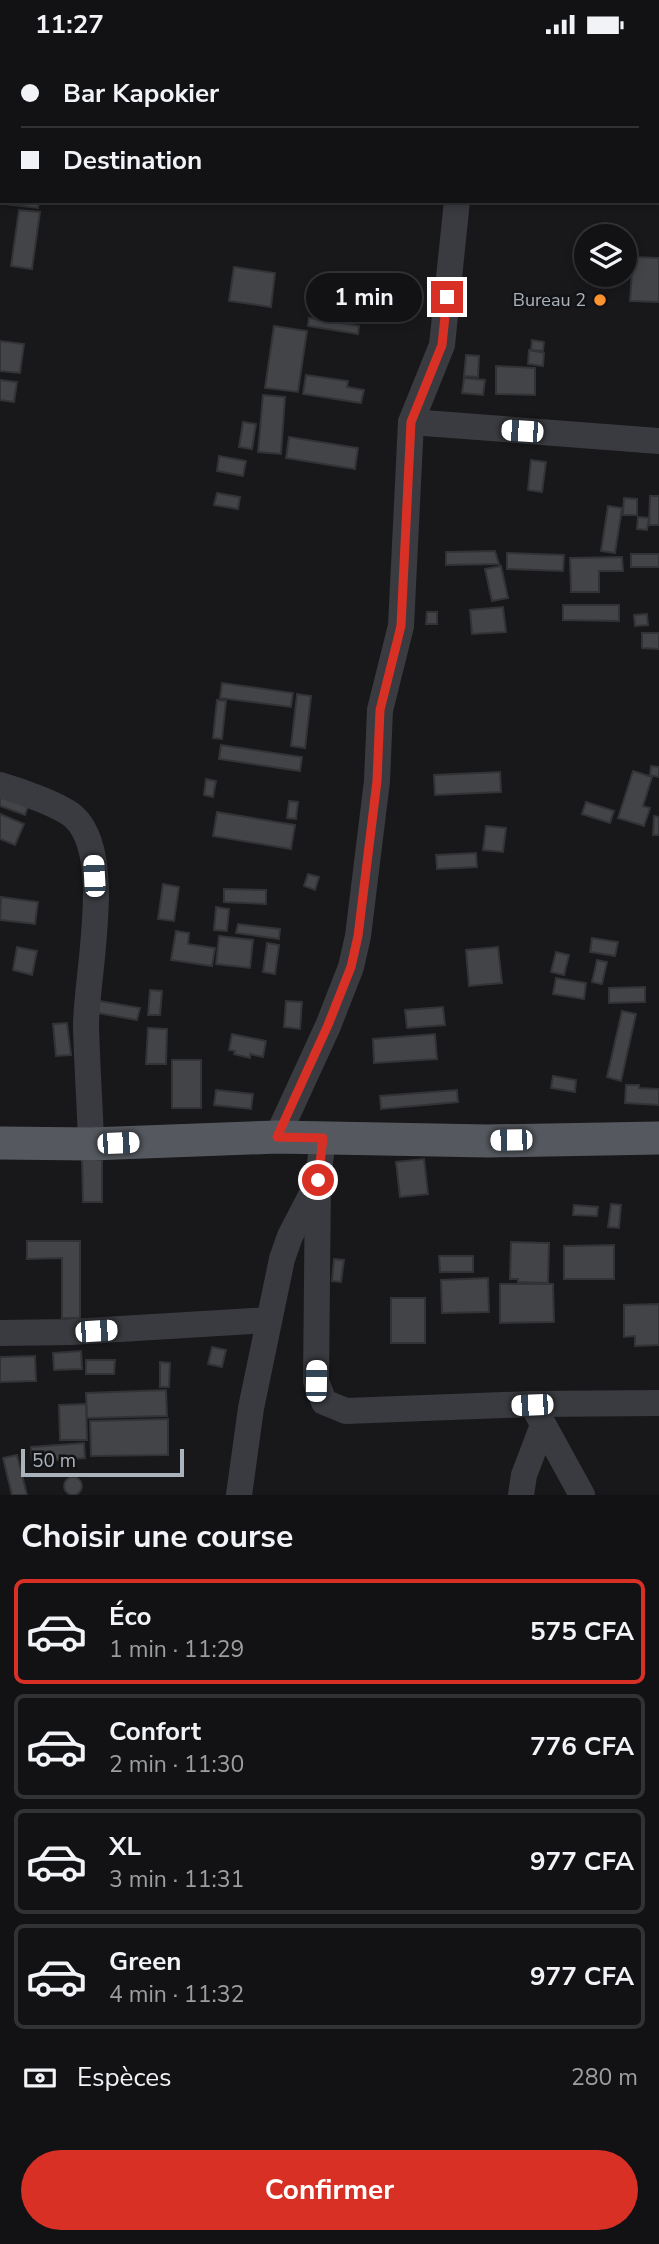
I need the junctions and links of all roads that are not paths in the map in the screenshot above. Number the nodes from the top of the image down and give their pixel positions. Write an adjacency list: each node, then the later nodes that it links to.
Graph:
1 (457, 203): 2 (street)
2 (411, 422): 3 (street); 5 (street)
3 (659, 441)
4 (0, 785): 9 (street)
5 (277, 1137): 6 (main road); 9 (main road)
6 (323, 1138): 7 (main road); 10 (street)
7 (659, 1138)
8 (0, 1143): 9 (main road)
9 (92, 1144)
10 (318, 1180): 11 (street); 14 (street)
11 (269, 1320): 12 (street); 15 (street)
12 (0, 1333)
13 (659, 1403): 14 (street)
14 (537, 1415): 16 (street); 17 (street)
15 (239, 1495)
16 (521, 1495)
17 (582, 1495)

